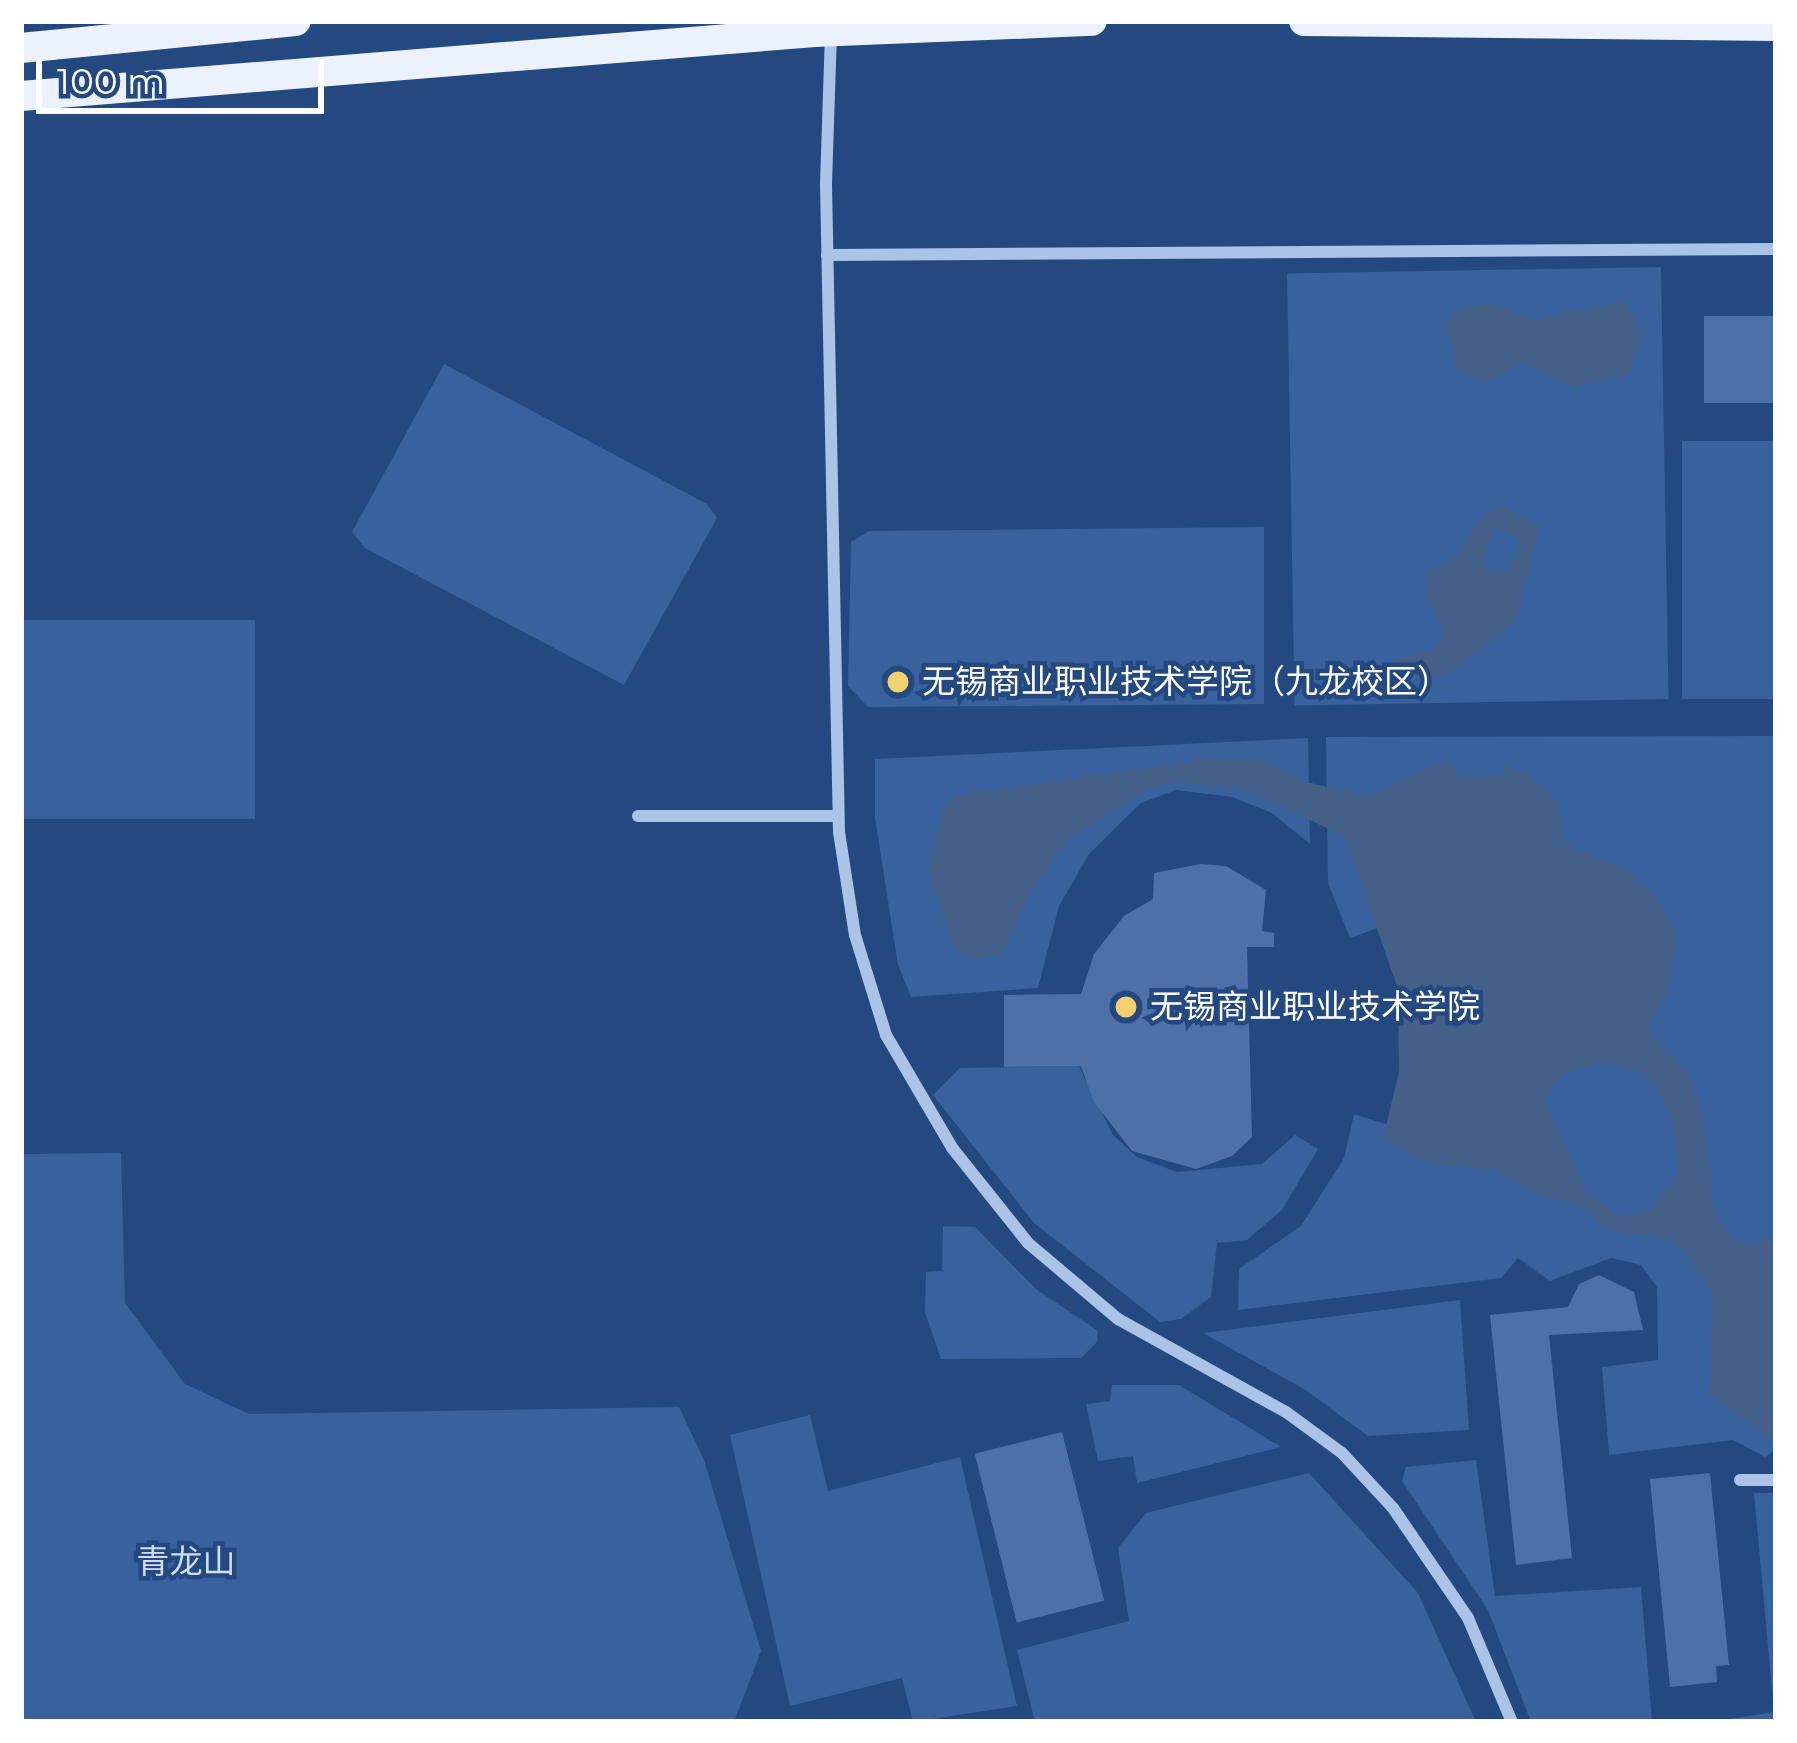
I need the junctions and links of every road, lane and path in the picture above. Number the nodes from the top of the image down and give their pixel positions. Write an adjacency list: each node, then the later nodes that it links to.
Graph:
1 (296, 21): 6 (main road)
2 (1092, 21): 5 (main road)
3 (1304, 21): 4 (main road)
4 (1776, 26)
5 (831, 32): 7 (main road); 9 (street)
6 (21, 48)
7 (21, 96)
8 (1776, 249): 9 (street)
9 (827, 255): 11 (street)
10 (638, 816): 11 (street)
11 (838, 816): 14 (street)
12 (1740, 1480): 13 (street)
13 (1776, 1480)
14 (1512, 1722)

